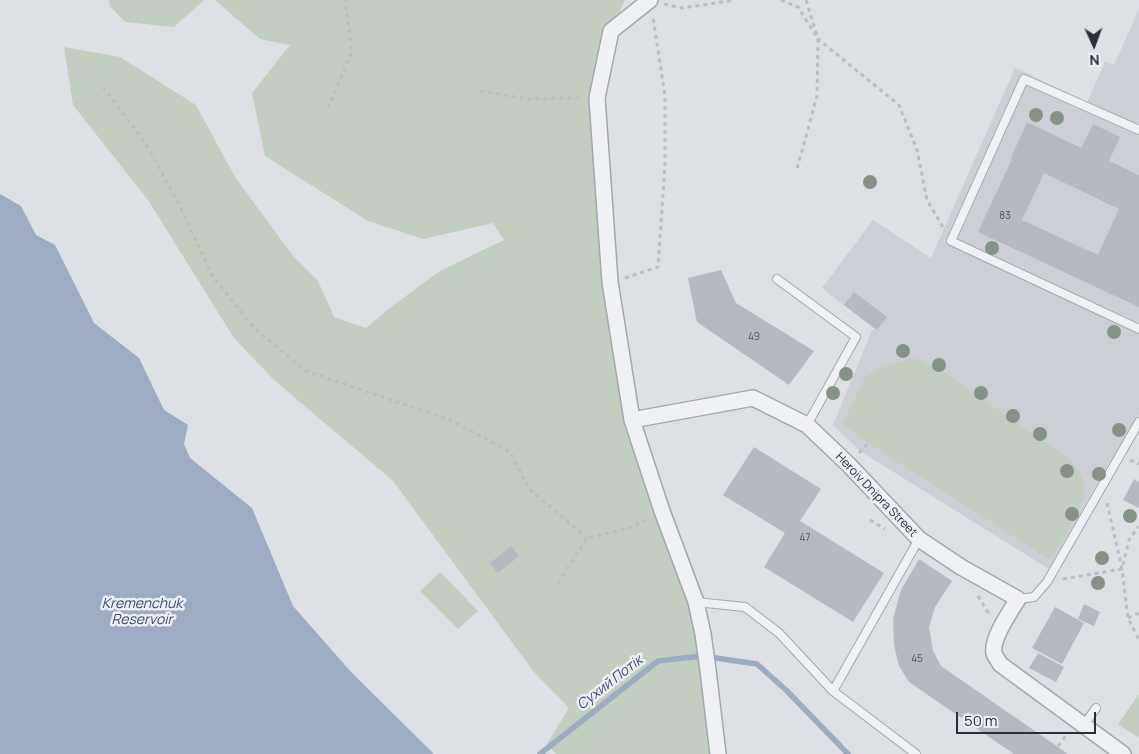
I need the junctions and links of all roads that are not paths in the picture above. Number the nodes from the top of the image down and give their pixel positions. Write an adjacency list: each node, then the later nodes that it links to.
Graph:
1 (650, 0): 5 (street)
2 (1139, 130): 4 (lane)
3 (777, 278): 7 (lane)
4 (1139, 329)
5 (632, 420): 7 (street, Heroiv Dnipra Street); 10 (street)
6 (1139, 422): 9 (lane)
7 (807, 426): 8 (street, Heroiv Dnipra Street)
8 (919, 539): 9 (street, Heroiv Dnipra Street); 11 (lane)
9 (1018, 599): 13 (street)
10 (696, 602): 11 (lane); 14 (street)
11 (833, 691): 15 (lane)
12 (1096, 708): 13 (lane)
13 (1084, 725): 16 (street)
14 (718, 754)
15 (916, 754)
16 (1123, 754)

